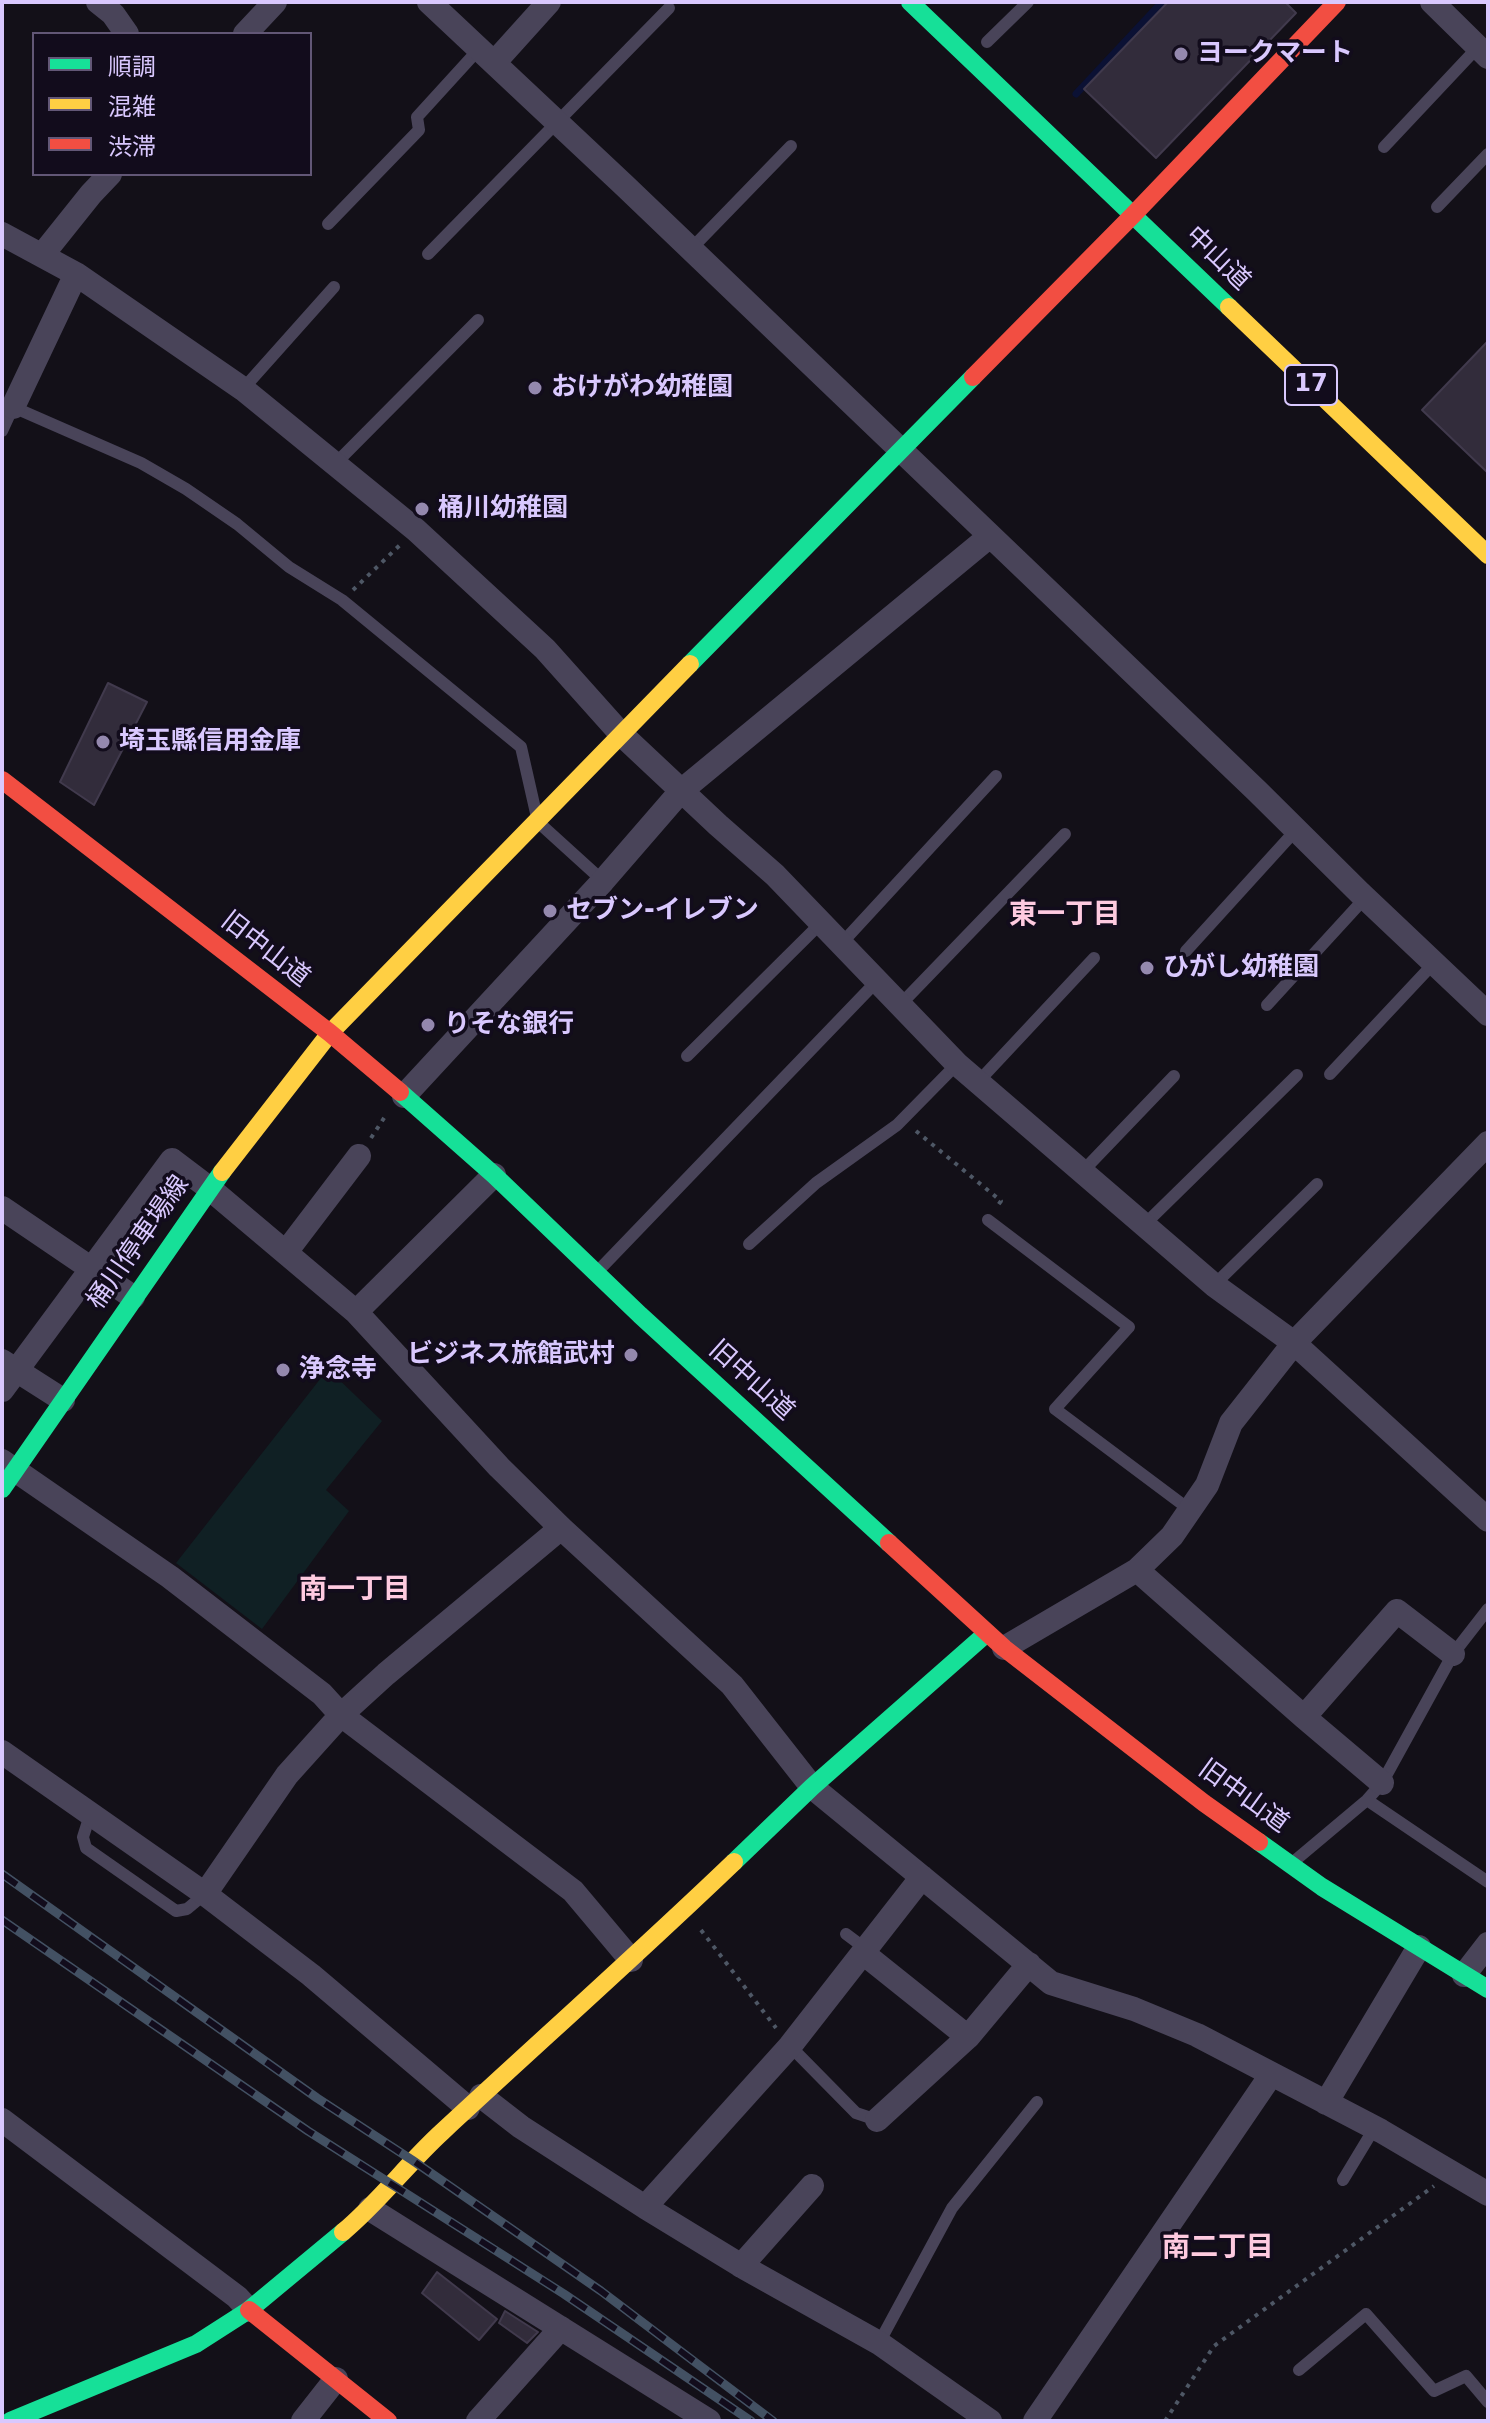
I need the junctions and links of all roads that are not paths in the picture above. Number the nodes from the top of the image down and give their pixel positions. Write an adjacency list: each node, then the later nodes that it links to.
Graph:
1 (98, 2): 10 (street)
2 (275, 2): 11 (street)
3 (429, 2): 14 (street)
4 (549, 2): 14 (street)
5 (910, 2): 21 (main road, 中山道 / 17)
6 (1028, 2): 12 (lane)
7 (1337, 2): 21 (main road, 桶川停車場線)
8 (1432, 2): 13 (street)
9 (669, 8): 15 (lane)
10 (126, 32)
11 (247, 32)
12 (988, 42)
13 (1483, 52): 17 (lane)
14 (486, 56): 15 (street); 22 (lane)
15 (556, 121): 24 (street); 26 (lane)
16 (791, 146): 24 (lane)
17 (1384, 147)
18 (1488, 154): 20 (lane)
19 (108, 176): 25 (street)
20 (1437, 207)
21 (1133, 215): 33 (main road, 桶川停車場線); 36 (main road, 中山道 / 17)
22 (328, 224)
23 (2, 234): 25 (street)
24 (691, 249): 33 (street)
25 (43, 254): 27 (street)
26 (428, 254)
27 (76, 274): 30 (street); 31 (street)
28 (334, 287): 30 (lane)
29 (478, 320): 34 (lane)
30 (243, 389): 34 (street)
31 (13, 407): 32 (lane); 41 (lane)
32 (2, 431)
33 (900, 450): 35 (street); 37 (main road, 桶川停車場線)
34 (335, 464): 37 (street)
35 (990, 536): 40 (street); 42 (street)
36 (1488, 555)
37 (621, 734): 40 (street); 41 (main road, 桶川停車場線)
38 (996, 776): 47 (lane)
39 (2, 780): 55 (main road, 旧中山道)
40 (681, 791): 44 (street); 46 (street)
41 (538, 822): 44 (lane); 55 (main road, 桶川停車場線)
42 (1296, 830): 45 (street); 48 (lane)
43 (1065, 834): 52 (lane)
44 (603, 881): 62 (street)
45 (1365, 898): 50 (street); 53 (lane)
46 (821, 923): 47 (street); 56 (lane)
47 (841, 944): 51 (street)
48 (1186, 951)
49 (1094, 958): 61 (lane)
50 (1434, 963): 54 (street); 58 (lane)
51 (877, 981): 52 (street); 75 (lane)
52 (900, 1005): 57 (street)
53 (1267, 1005)
54 (1488, 1014)
55 (330, 1033): 62 (main road, 旧中山道); 68 (main road, 桶川停車場線)
56 (687, 1056)
57 (957, 1064): 61 (street); 72 (lane)
58 (1330, 1074)
59 (1297, 1075): 71 (lane)
60 (1174, 1076): 65 (lane)
61 (978, 1082): 65 (street)
62 (402, 1095): 66 (main road, 旧中山道)
63 (1488, 1143): 79 (street)
64 (359, 1156): 73 (street)
65 (1082, 1172): 71 (street)
66 (494, 1175): 75 (main road, 旧中山道); 78 (street)
67 (1317, 1184): 76 (lane)
68 (209, 1188): 73 (street); 74 (street); 77 (main road, 桶川停車場線)
69 (2, 1208): 74 (street)
70 (988, 1220): 83 (lane)
71 (1144, 1225): 76 (street)
72 (749, 1244)
73 (286, 1252): 78 (street)
74 (90, 1269): 77 (street); 80 (street)
75 (596, 1274): 88 (main road, 旧中山道)
76 (1214, 1285): 79 (street)
77 (133, 1297): 81 (main road, 桶川停車場線)
78 (356, 1312): 85 (street)
79 (1294, 1343): 83 (street); 84 (street)
80 (6, 1374): 81 (street)
81 (63, 1400): 82 (main road, 桶川停車場線)
82 (6, 1473): 90 (street)
83 (1190, 1510): 86 (street)
84 (1488, 1520)
85 (561, 1528): 90 (street); 93 (street)
86 (1137, 1570): 88 (street); 91 (street)
87 (1488, 1609): 89 (lane)
88 (996, 1640): 93 (main road); 95 (main road, 旧中山道)
89 (1453, 1654): 91 (street); 94 (lane)
90 (341, 1715): 98 (street); 103 (street)
91 (1304, 1717): 94 (street)
92 (2, 1752): 98 (street)
93 (812, 1787): 96 (street); 103 (main road)
94 (1374, 1791): 95 (lane); 97 (lane)
95 (1291, 1865): 101 (main road, 旧中山道)
96 (922, 1877): 102 (street); 104 (street)
97 (1488, 1882)
98 (205, 1894): 110 (street)
99 (846, 1934): 102 (lane)
100 (1488, 1944): 105 (street)
101 (1419, 1947): 105 (main road, 旧中山道); 112 (street)
102 (864, 1951): 107 (street); 108 (street)
103 (631, 1960): 110 (main road)
104 (1029, 1964): 107 (street); 109 (street)
105 (1464, 1975): 106 (main road, 旧中山道)
106 (1488, 1989)
107 (968, 2037): 114 (street)
108 (790, 2046): 114 (lane); 119 (street)
109 (1271, 2075): 112 (street); 134 (street)
110 (474, 2102): 119 (street); 120 (main road)
111 (1037, 2102): 124 (lane)
112 (1326, 2103): 115 (street)
113 (2, 2120): 122 (street)
114 (877, 2120)
115 (1375, 2127): 116 (lane); 118 (street)
116 (1343, 2180)
117 (812, 2186): 121 (street)
118 (1488, 2194)
119 (645, 2207): 121 (street)
120 (370, 2209): 122 (main road); 123 (street)
121 (741, 2266): 124 (street)
122 (249, 2310): 126 (main road); 128 (main road)
123 (561, 2328): 131 (street); 132 (street)
124 (879, 2343): 133 (street)
125 (1299, 2370): 127 (lane)
126 (336, 2379): 129 (street); 130 (main road)
127 (1488, 2402)
128 (10, 2421)
129 (303, 2421)
130 (388, 2421)
131 (478, 2421)
132 (709, 2421)
133 (990, 2421)
134 (1035, 2421)

